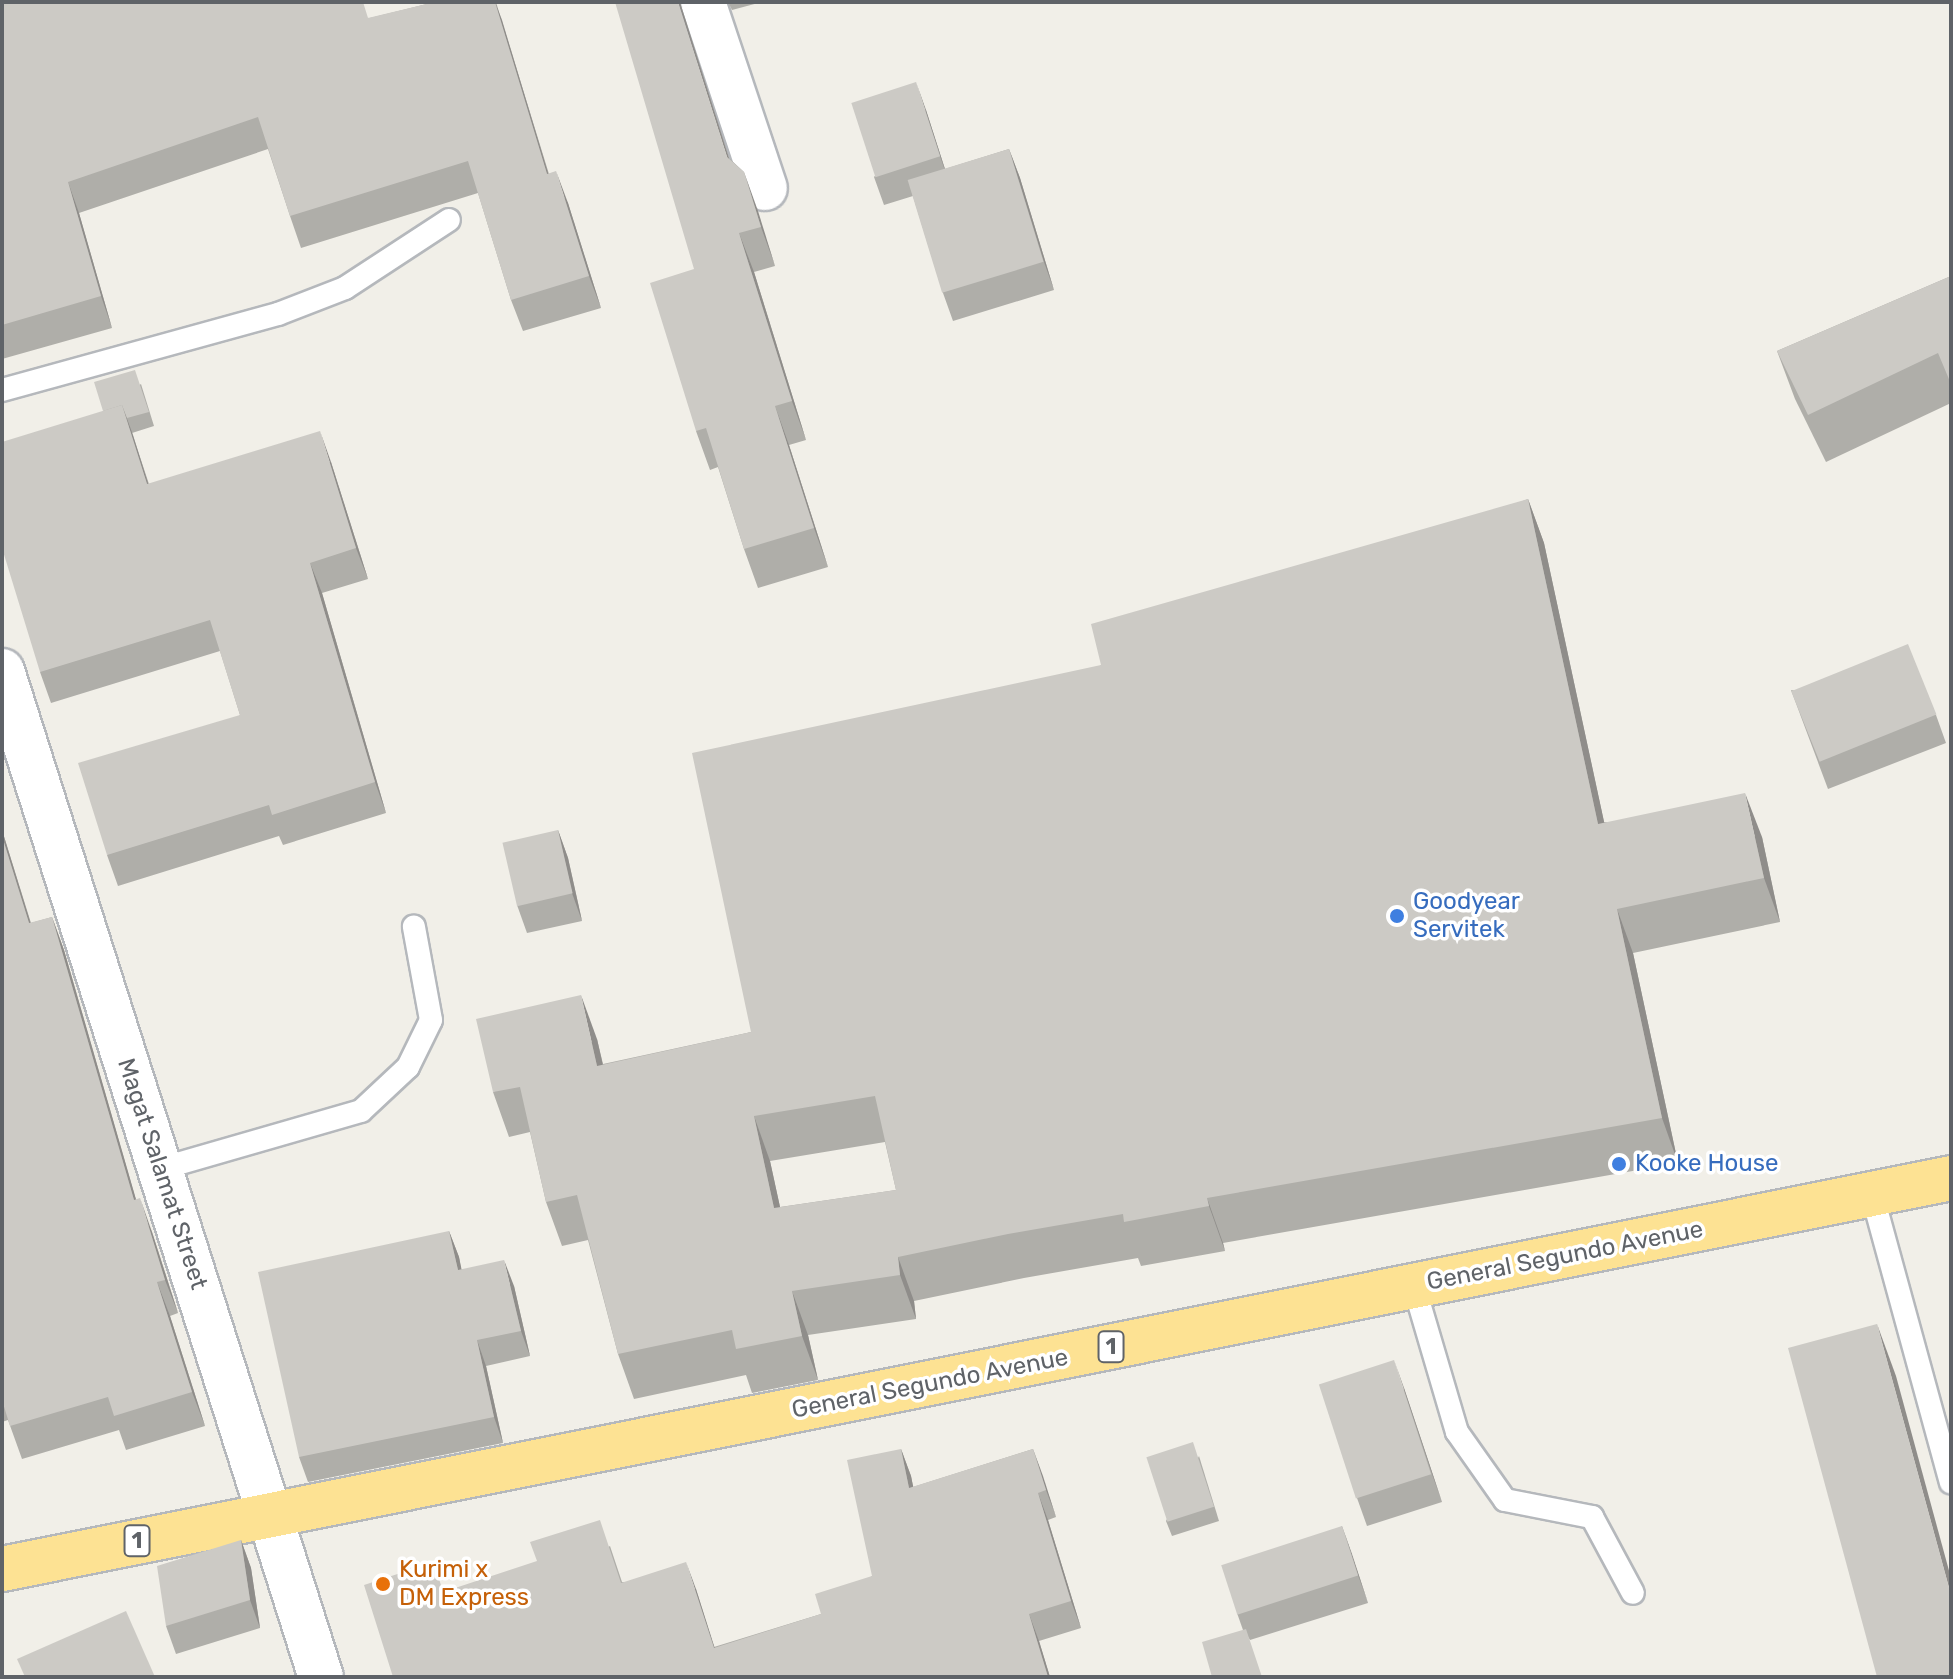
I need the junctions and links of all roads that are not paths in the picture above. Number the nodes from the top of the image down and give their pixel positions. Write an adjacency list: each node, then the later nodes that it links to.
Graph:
1 (703, 2): 2 (street)
2 (765, 188)
3 (449, 220): 4 (lane)
4 (2, 390)
5 (2, 671): 7 (street, Magat Salamat Street)
6 (414, 927): 7 (lane)
7 (160, 1169): 12 (street, Magat Salamat Street)
8 (1951, 1178): 9 (highway, General Segundo Avenue / 1)
9 (1872, 1194): 10 (highway, General Segundo Avenue / 1); 11 (lane)
10 (1414, 1286): 12 (highway, General Segundo Avenue / 1); 14 (lane)
11 (1951, 1482)
12 (271, 1512): 13 (highway, General Segundo Avenue / 1); 15 (street, Magat Salamat Street)
13 (2, 1569)
14 (1633, 1593)
15 (321, 1677)

